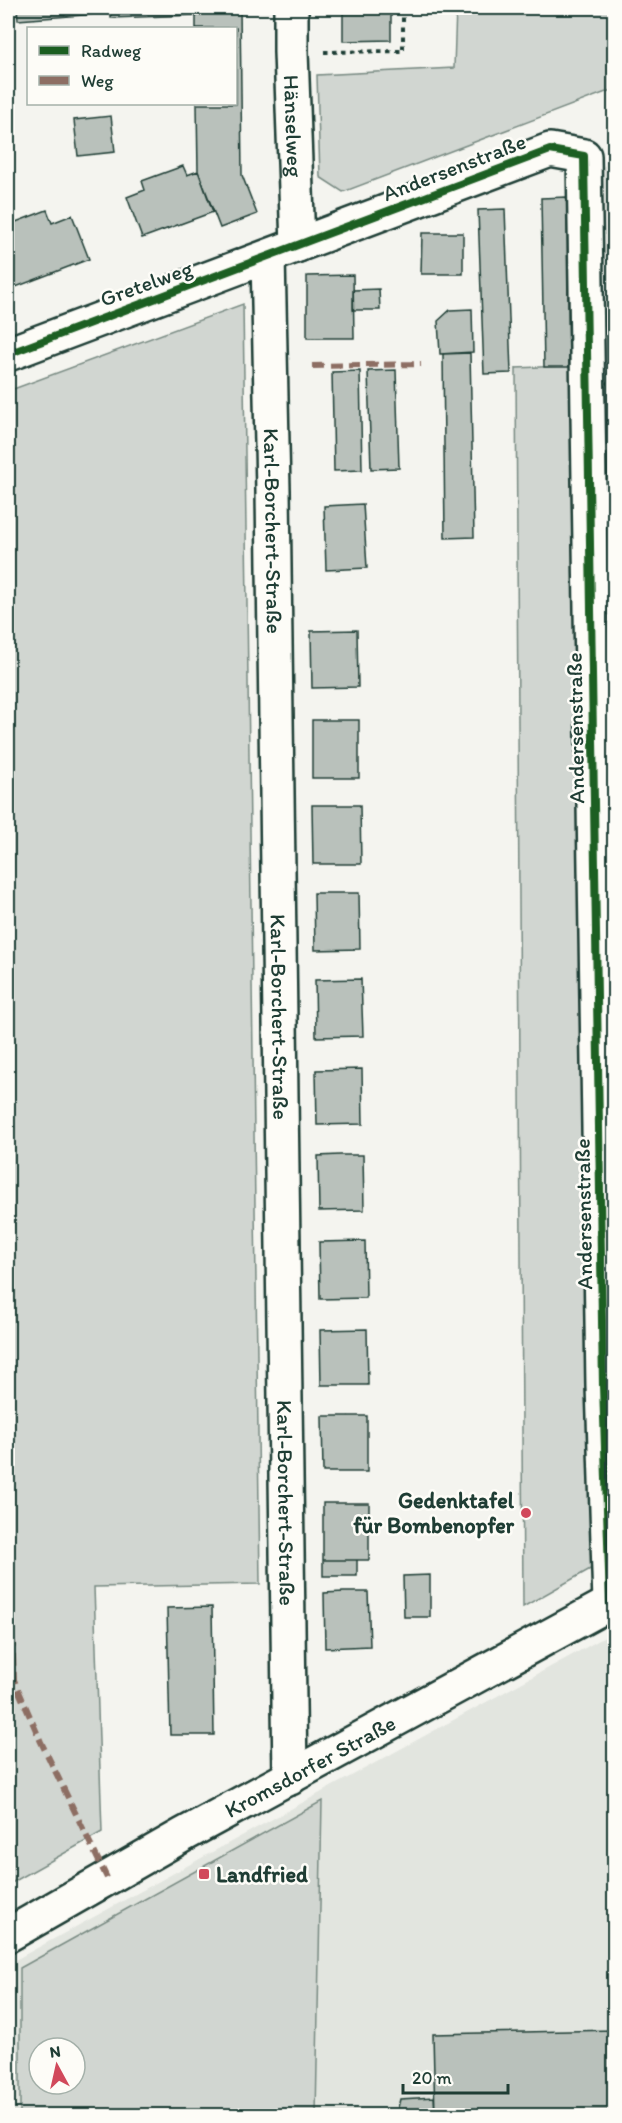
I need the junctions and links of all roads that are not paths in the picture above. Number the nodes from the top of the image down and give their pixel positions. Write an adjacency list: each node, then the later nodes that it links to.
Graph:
1 (291, 8): 2 (street, Hänselweg)
2 (283, 251): 3 (street, Gretelweg); 4 (street, Andersenstraße); 7 (street, Karl-Borchert-Straße)
3 (8, 354)
4 (604, 762): 5 (street, Andersenstraße)
5 (606, 977): 6 (street, Andersenstraße)
6 (612, 1602): 7 (street, Kromsdorfer Straße)
7 (290, 1778): 8 (street, Kromsdorfer Straße)
8 (8, 1935)

